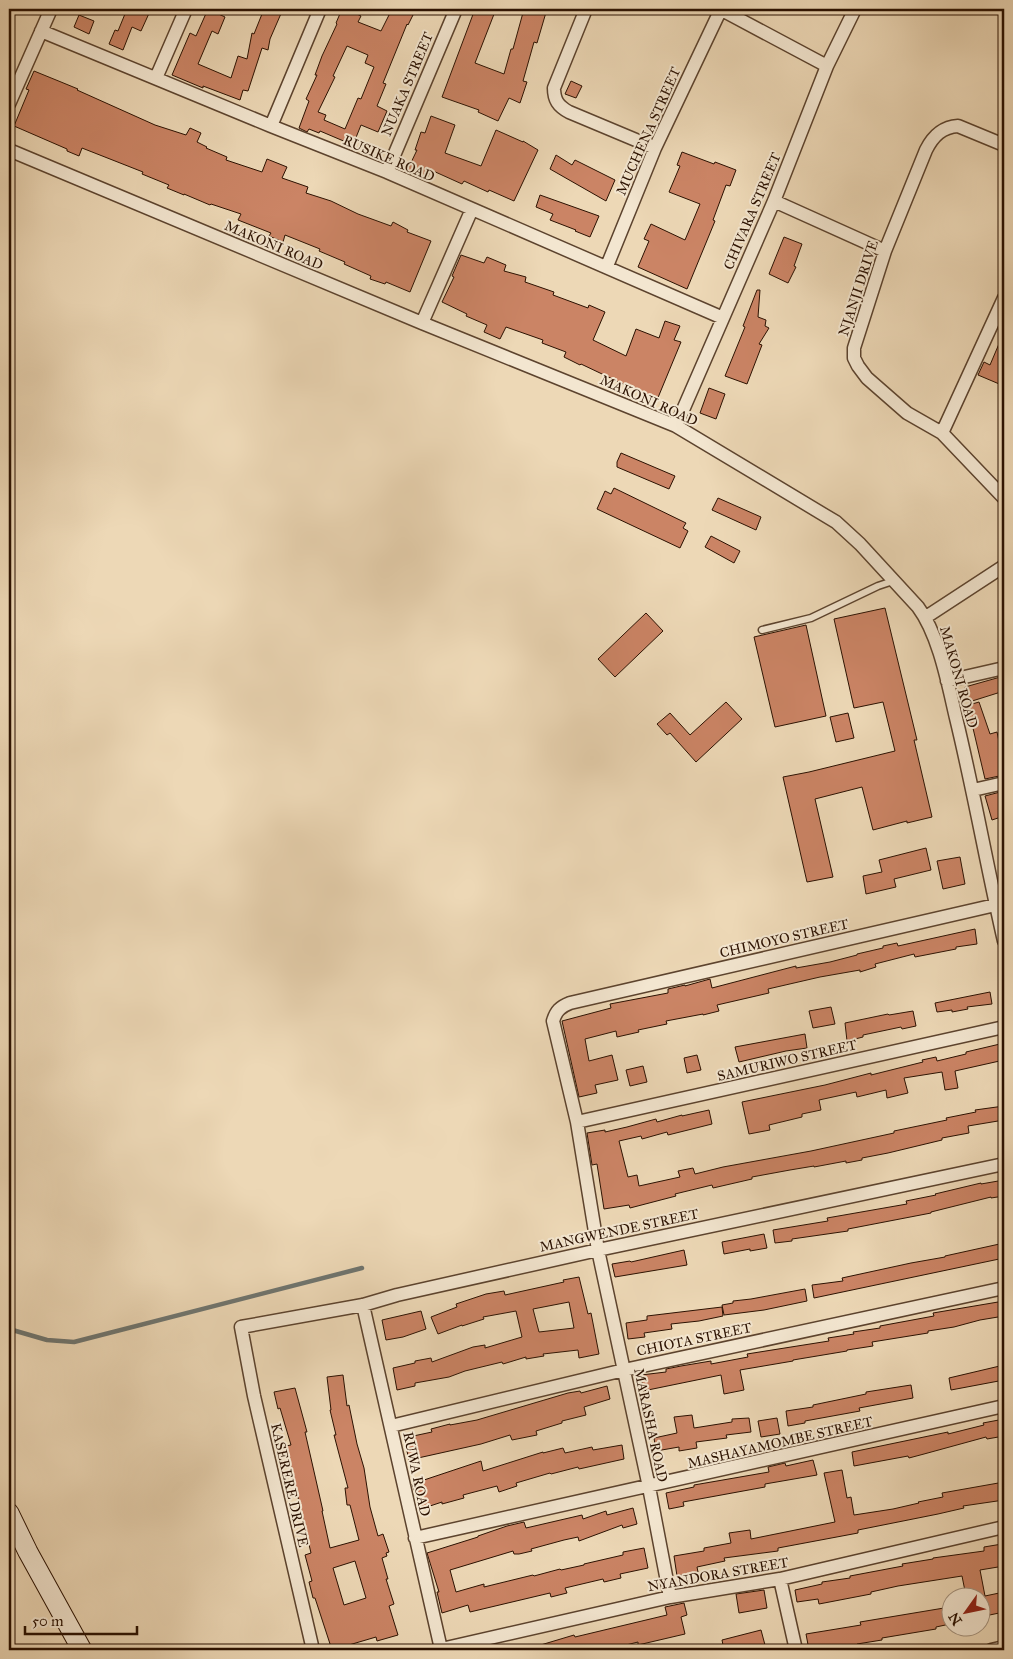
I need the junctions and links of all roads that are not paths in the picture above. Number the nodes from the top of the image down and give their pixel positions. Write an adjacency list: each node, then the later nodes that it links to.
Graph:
1 (51, 9): 8 (street)
2 (186, 9): 10 (street)
3 (320, 9): 12 (street)
4 (456, 9): 16 (street, NUAKA STREET)
5 (586, 9): 14 (street)
6 (720, 9): 9 (street); 14 (street, MUCHENA STREET)
7 (855, 9): 9 (street, CHIVARA STREET)
8 (41, 31): 10 (street, RUSIKE ROAD); 11 (street)
9 (827, 66): 17 (street, CHIVARA STREET)
10 (156, 78): 12 (street, RUSIKE ROAD)
11 (9, 104)
12 (271, 126): 16 (street, RUSIKE ROAD)
13 (1004, 145): 19 (street, NJANJI DRIVE)
14 (655, 148): 20 (street, MUCHENA STREET)
15 (9, 150): 23 (street, MAKONI ROAD)
16 (387, 172): 18 (street, RUSIKE ROAD)
17 (774, 201): 19 (street); 22 (street, CHIVARA STREET)
18 (472, 209): 20 (street, RUSIKE ROAD); 23 (street)
19 (885, 251): 25 (street, NJANJI DRIVE)
20 (607, 266): 22 (street, RUSIKE ROAD)
21 (1004, 298): 25 (street)
22 (723, 318): 24 (street, CHIVARA STREET)
23 (422, 322): 24 (street, MAKONI ROAD)
24 (676, 426): 28 (street, MAKONI ROAD)
25 (942, 433): 26 (street, NJANJI DRIVE)
26 (1004, 498)
27 (1004, 566): 29 (street)
28 (893, 581): 29 (street, MAKONI ROAD); 30 (lane)
29 (926, 617): 32 (street, MAKONI ROAD)
30 (762, 630)
31 (1004, 668): 32 (street)
32 (947, 681): 34 (street, MAKONI ROAD)
33 (1004, 783): 34 (street)
34 (973, 790): 35 (street, MAKONI ROAD)
35 (1000, 904): 36 (street, MAKONI ROAD); 37 (street, CHIMOYO STREET)
36 (1004, 941)
37 (570, 1003): 39 (street, MARASHA ROAD)
38 (1004, 1027): 39 (street, SAMURIWO STREET)
39 (577, 1122): 41 (street, MARASHA ROAD)
40 (1004, 1164): 41 (street, MANGWENDE STREET)
41 (598, 1250): 43 (street, MANGWENDE STREET); 45 (street, MARASHA ROAD)
42 (1004, 1288): 45 (street, CHIOTA STREET)
43 (363, 1305): 44 (street, MANGWENDE STREET); 47 (street, RUWA ROAD)
44 (241, 1327): 56 (street, KASERERE DRIVE)
45 (624, 1370): 47 (street, CHIOTA STREET); 48 (street, MARASHA ROAD)
46 (1004, 1406): 48 (street, MASHAYAMOMBE STREET)
47 (391, 1426): 51 (street, RUWA ROAD)
48 (649, 1486): 51 (street, MASHAYAMOMBE STREET); 53 (street, MARASHA ROAD)
49 (9, 1513): 55 (main road)
50 (1004, 1527): 52 (street, NYANDORA STREET)
51 (415, 1538): 57 (street, RUWA ROAD)
52 (780, 1579): 53 (street, NYANDORA STREET); 58 (street)
53 (670, 1596): 57 (street, NYANDORA STREET)
54 (1004, 1647): 59 (street)
55 (82, 1650)
56 (313, 1650)
57 (439, 1650)
58 (796, 1650)
59 (991, 1650)

